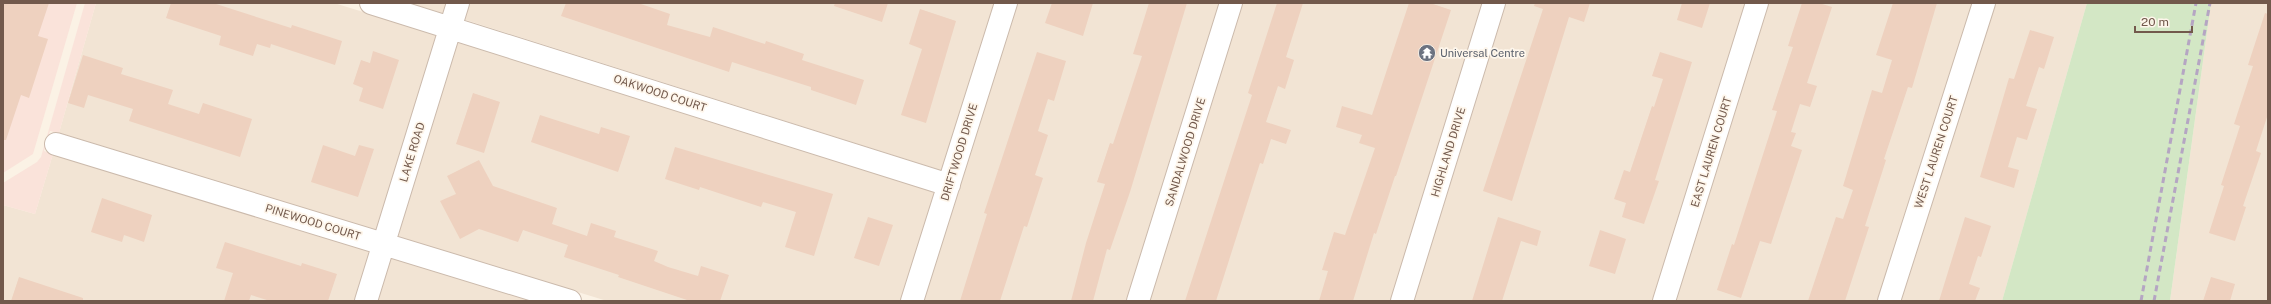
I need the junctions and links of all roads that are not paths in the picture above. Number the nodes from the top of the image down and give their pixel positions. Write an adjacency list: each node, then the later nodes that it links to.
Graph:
1 (371, 3): 8 (street, OAKWOOD COURT)
2 (458, 3): 8 (street, LAKE ROAD)
3 (1006, 3): 10 (street, DRIFTWOOD DRIVE)
4 (1231, 3): 15 (street, SANDALWOOD DRIVE)
5 (1494, 3): 16 (street, HIGHLAND DRIVE)
6 (1757, 3): 17 (street, EAST LAUREN COURT)
7 (1984, 3): 18 (street, WEST LAUREN COURT)
8 (450, 27): 10 (street, OAKWOOD COURT); 11 (street, LAKE ROAD)
9 (56, 144): 11 (street, PINEWOOD COURT)
10 (949, 185): 14 (street, DRIFTWOOD DRIVE)
11 (384, 244): 12 (street, LAKE ROAD); 13 (street, PINEWOOD COURT)
12 (366, 301)
13 (570, 301)
14 (912, 301)
15 (1138, 301)
16 (1402, 301)
17 (1664, 301)
18 (1889, 301)

